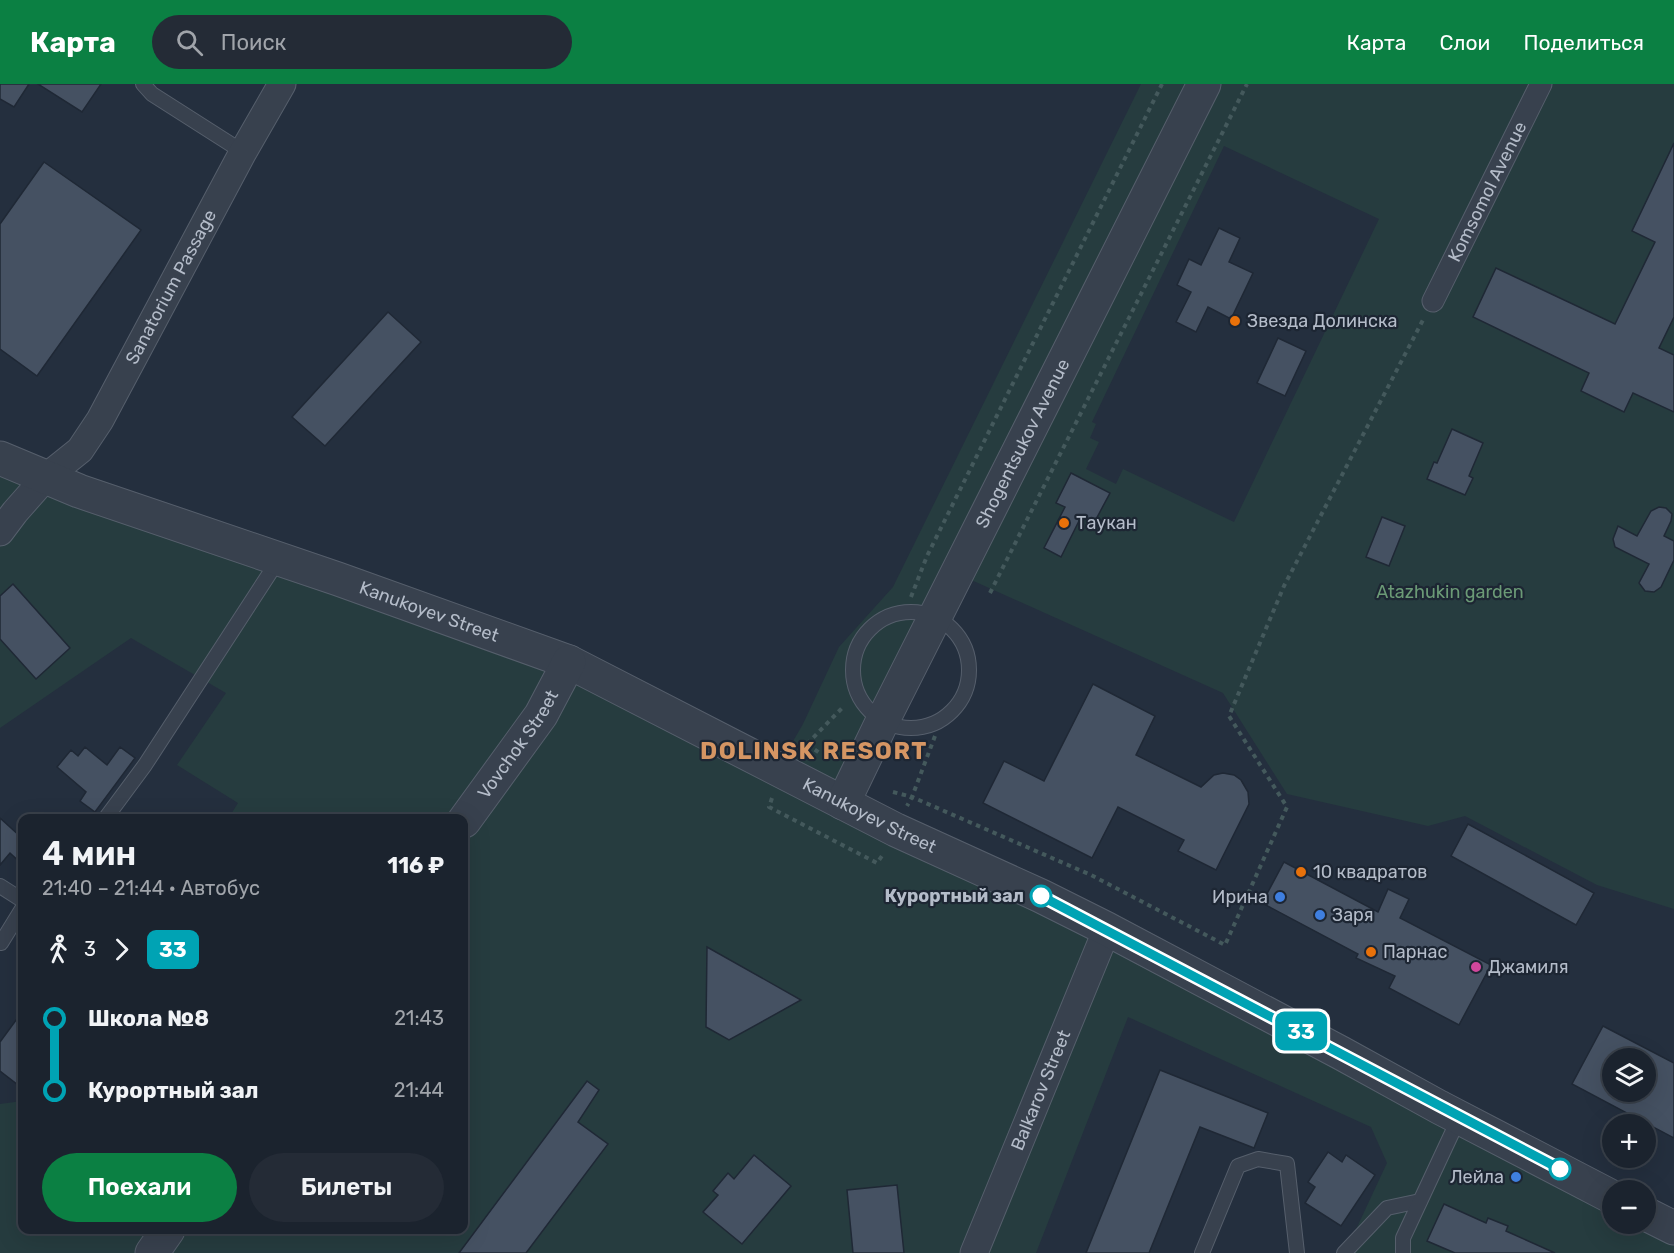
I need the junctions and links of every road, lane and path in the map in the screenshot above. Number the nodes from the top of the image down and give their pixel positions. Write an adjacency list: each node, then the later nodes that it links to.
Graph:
1 (143, 84): 7 (lane)
2 (282, 84): 7 (street, Sanatorium Passage)
3 (1162, 84): 14 (path)
4 (1204, 84): 14 (street, Shogentsukov Avenue)
5 (1247, 84): 13 (path)
6 (1541, 84): 8 (street, Komsomol Avenue)
7 (243, 152): 10 (street, Sanatorium Passage)
8 (1433, 301): 23 (path)
9 (0, 458): 10 (street, Kanukoyev Street)
10 (45, 478): 11 (street, Sanatorium Passage); 12 (street, Kanukoyev Street)
11 (0, 532)
12 (279, 559): 15 (street, Kanukoyev Street); 27 (lane)
13 (990, 593)
14 (922, 610): 17 (street, Shogentsukov Avenue); 17 (lane); 17 (lane)
15 (568, 662): 25 (street, Kanukoyev Street); 28 (street, Vovchok Street)
16 (844, 706): 19 (path)
17 (882, 722): 25 (street, Shogentsukov Avenue)
18 (935, 736): 23 (path)
19 (807, 744): 20 (path); 21 (path)
20 (800, 751)
21 (821, 754)
22 (893, 792): 23 (path)
23 (912, 797): 26 (path)
24 (772, 798): 29 (path)
25 (843, 803): 33 (street, Kanukoyev Street)
26 (907, 807)
27 (109, 814)
28 (468, 815)
29 (889, 845)
30 (0, 886): 31 (lane)
31 (18, 897)
32 (18, 915): 34 (lane)
33 (1107, 929): 35 (street, Kanukoyev Street); 42 (street, Balkarov Street)
34 (1, 943)
35 (1459, 1118): 36 (street, Kanukoyev Street); 37 (lane)
36 (1602, 1192)
37 (1420, 1201): 45 (lane); 46 (lane)
38 (1656, 1219): 39 (street)
39 (1674, 1228)
40 (165, 1234): 41 (street)
41 (152, 1253)
42 (974, 1253)
43 (1202, 1253): 44 (lane)
44 (1297, 1253)
45 (1344, 1253)
46 (1403, 1253)

